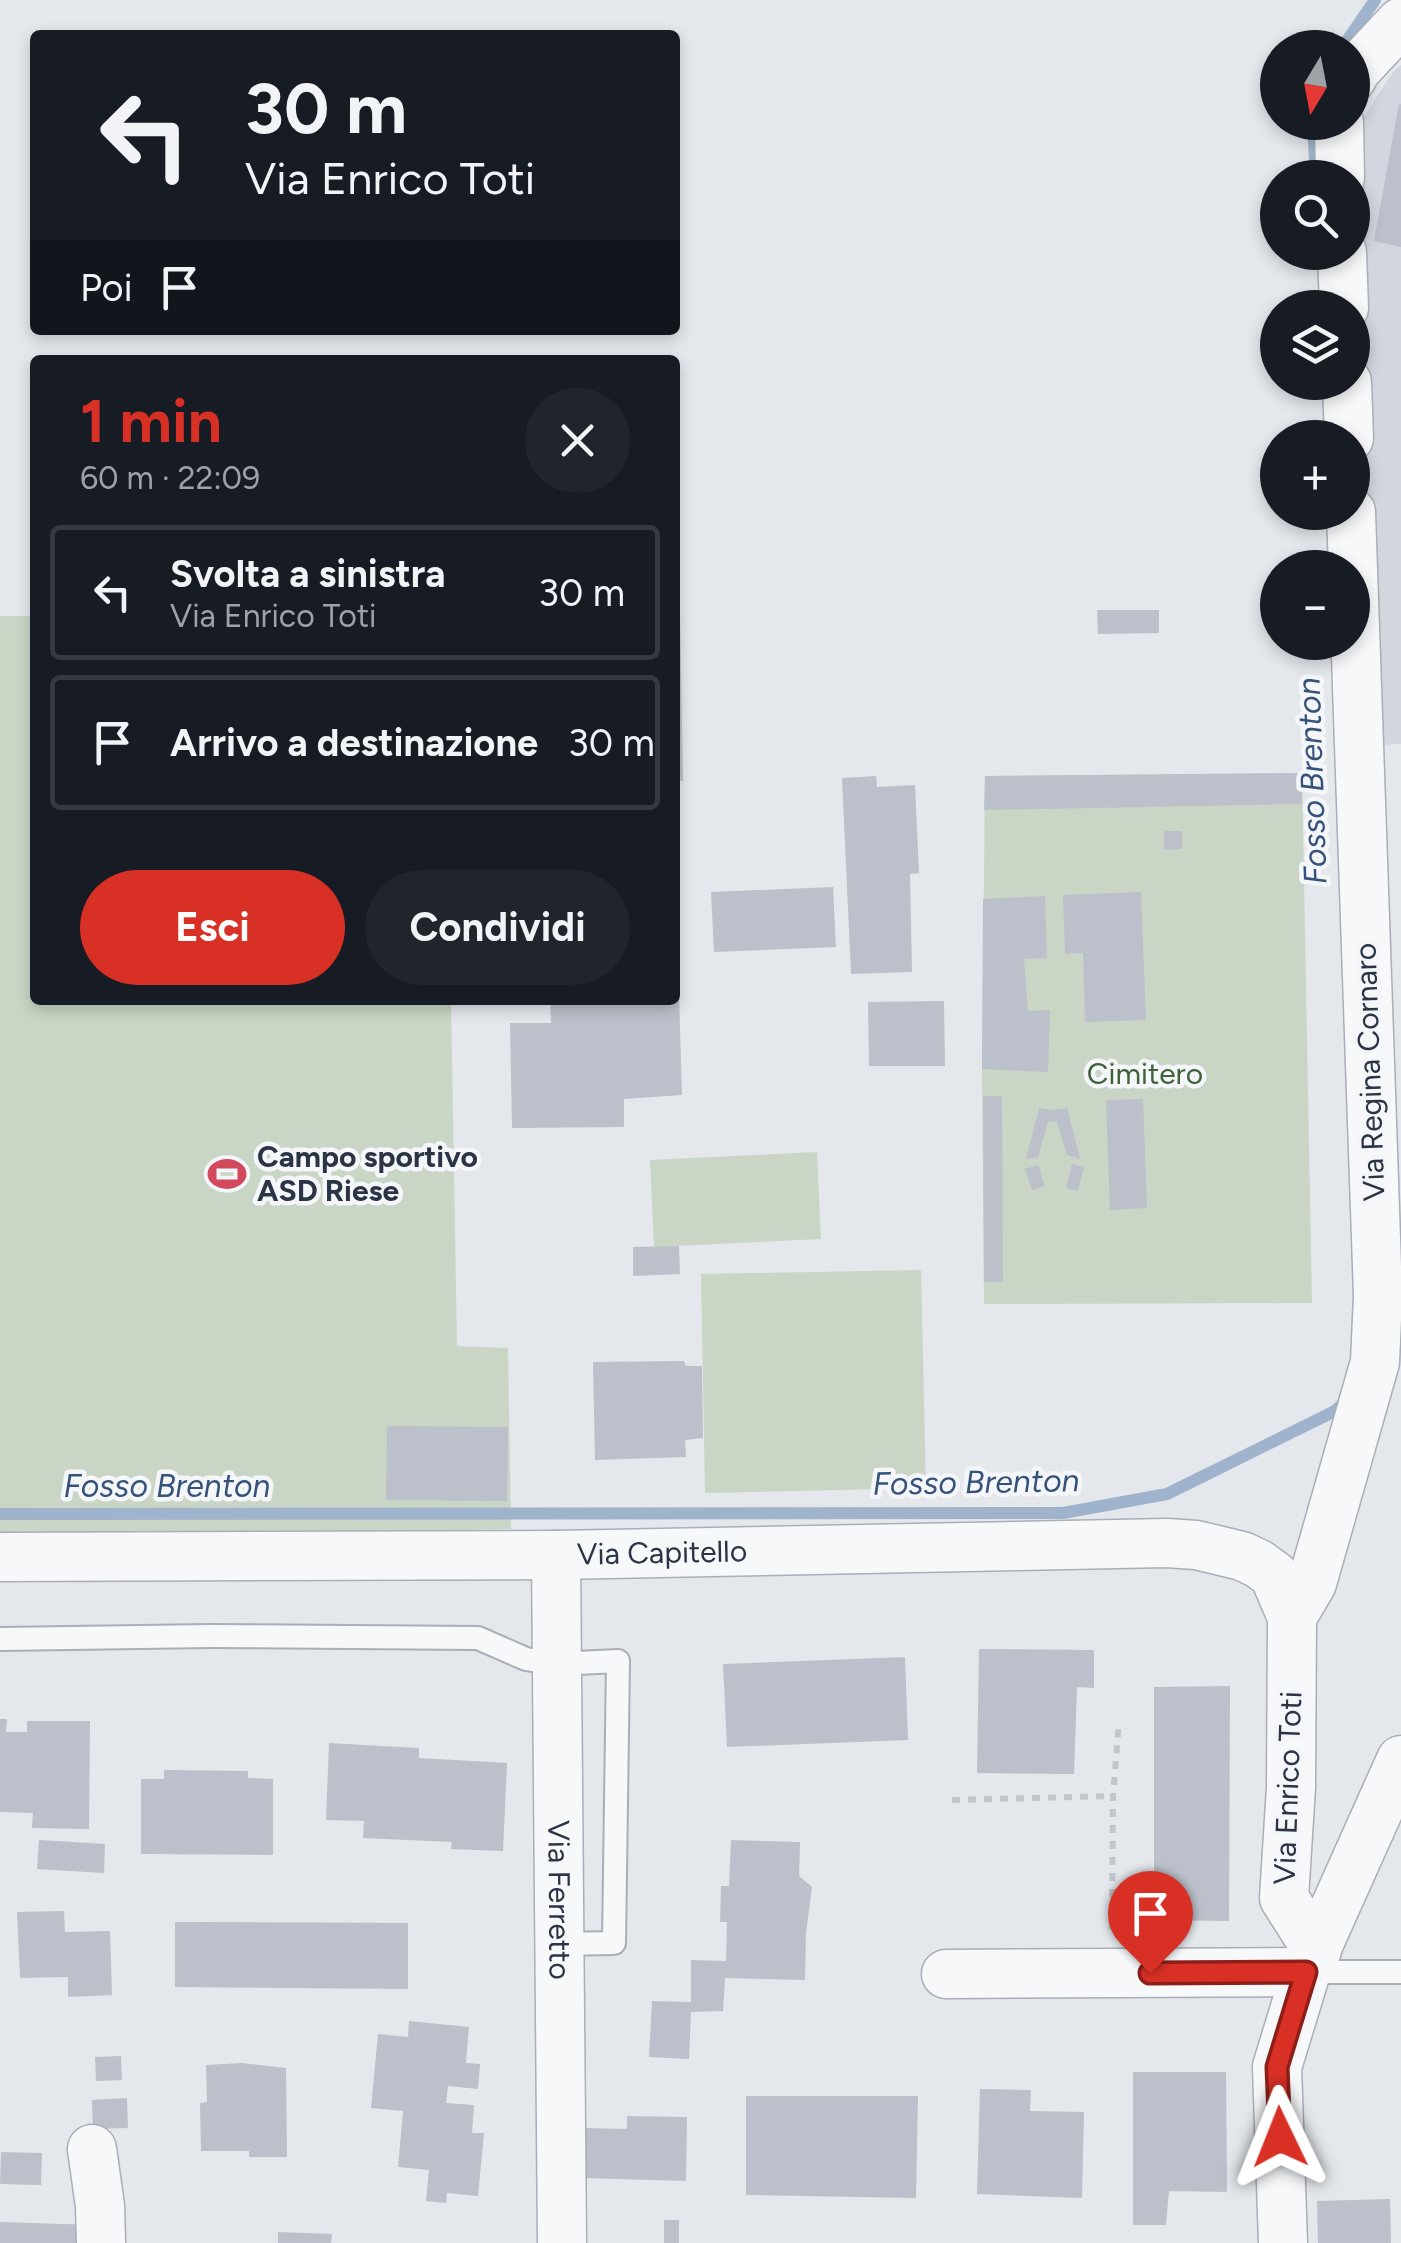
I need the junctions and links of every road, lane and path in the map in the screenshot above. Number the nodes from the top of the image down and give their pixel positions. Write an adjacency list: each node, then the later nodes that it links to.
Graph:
1 (1401, 22): 2 (street)
2 (1370, 55)
3 (1352, 530): 6 (street, Via Regina Cornaro)
4 (556, 1555): 5 (street, Via Capitello); 6 (street, Via Capitello); 8 (street, Via Ferretto)
5 (0, 1558)
6 (1292, 1617): 13 (street, Via Enrico Toti)
7 (0, 1639): 8 (lane)
8 (557, 1664): 19 (street, Via Ferretto)
9 (1119, 1721): 11 (path)
10 (1401, 1760): 13 (street, Via Enrico Toti)
11 (1113, 1796): 12 (path); 15 (path)
12 (952, 1800)
13 (1311, 1961): 14 (lane); 15 (street); 20 (street, Via Enrico Toti)
14 (1401, 1972)
15 (1112, 1973): 16 (street)
16 (946, 1974)
17 (92, 2149): 18 (street)
18 (102, 2243)
19 (562, 2243)
20 (1283, 2243)

